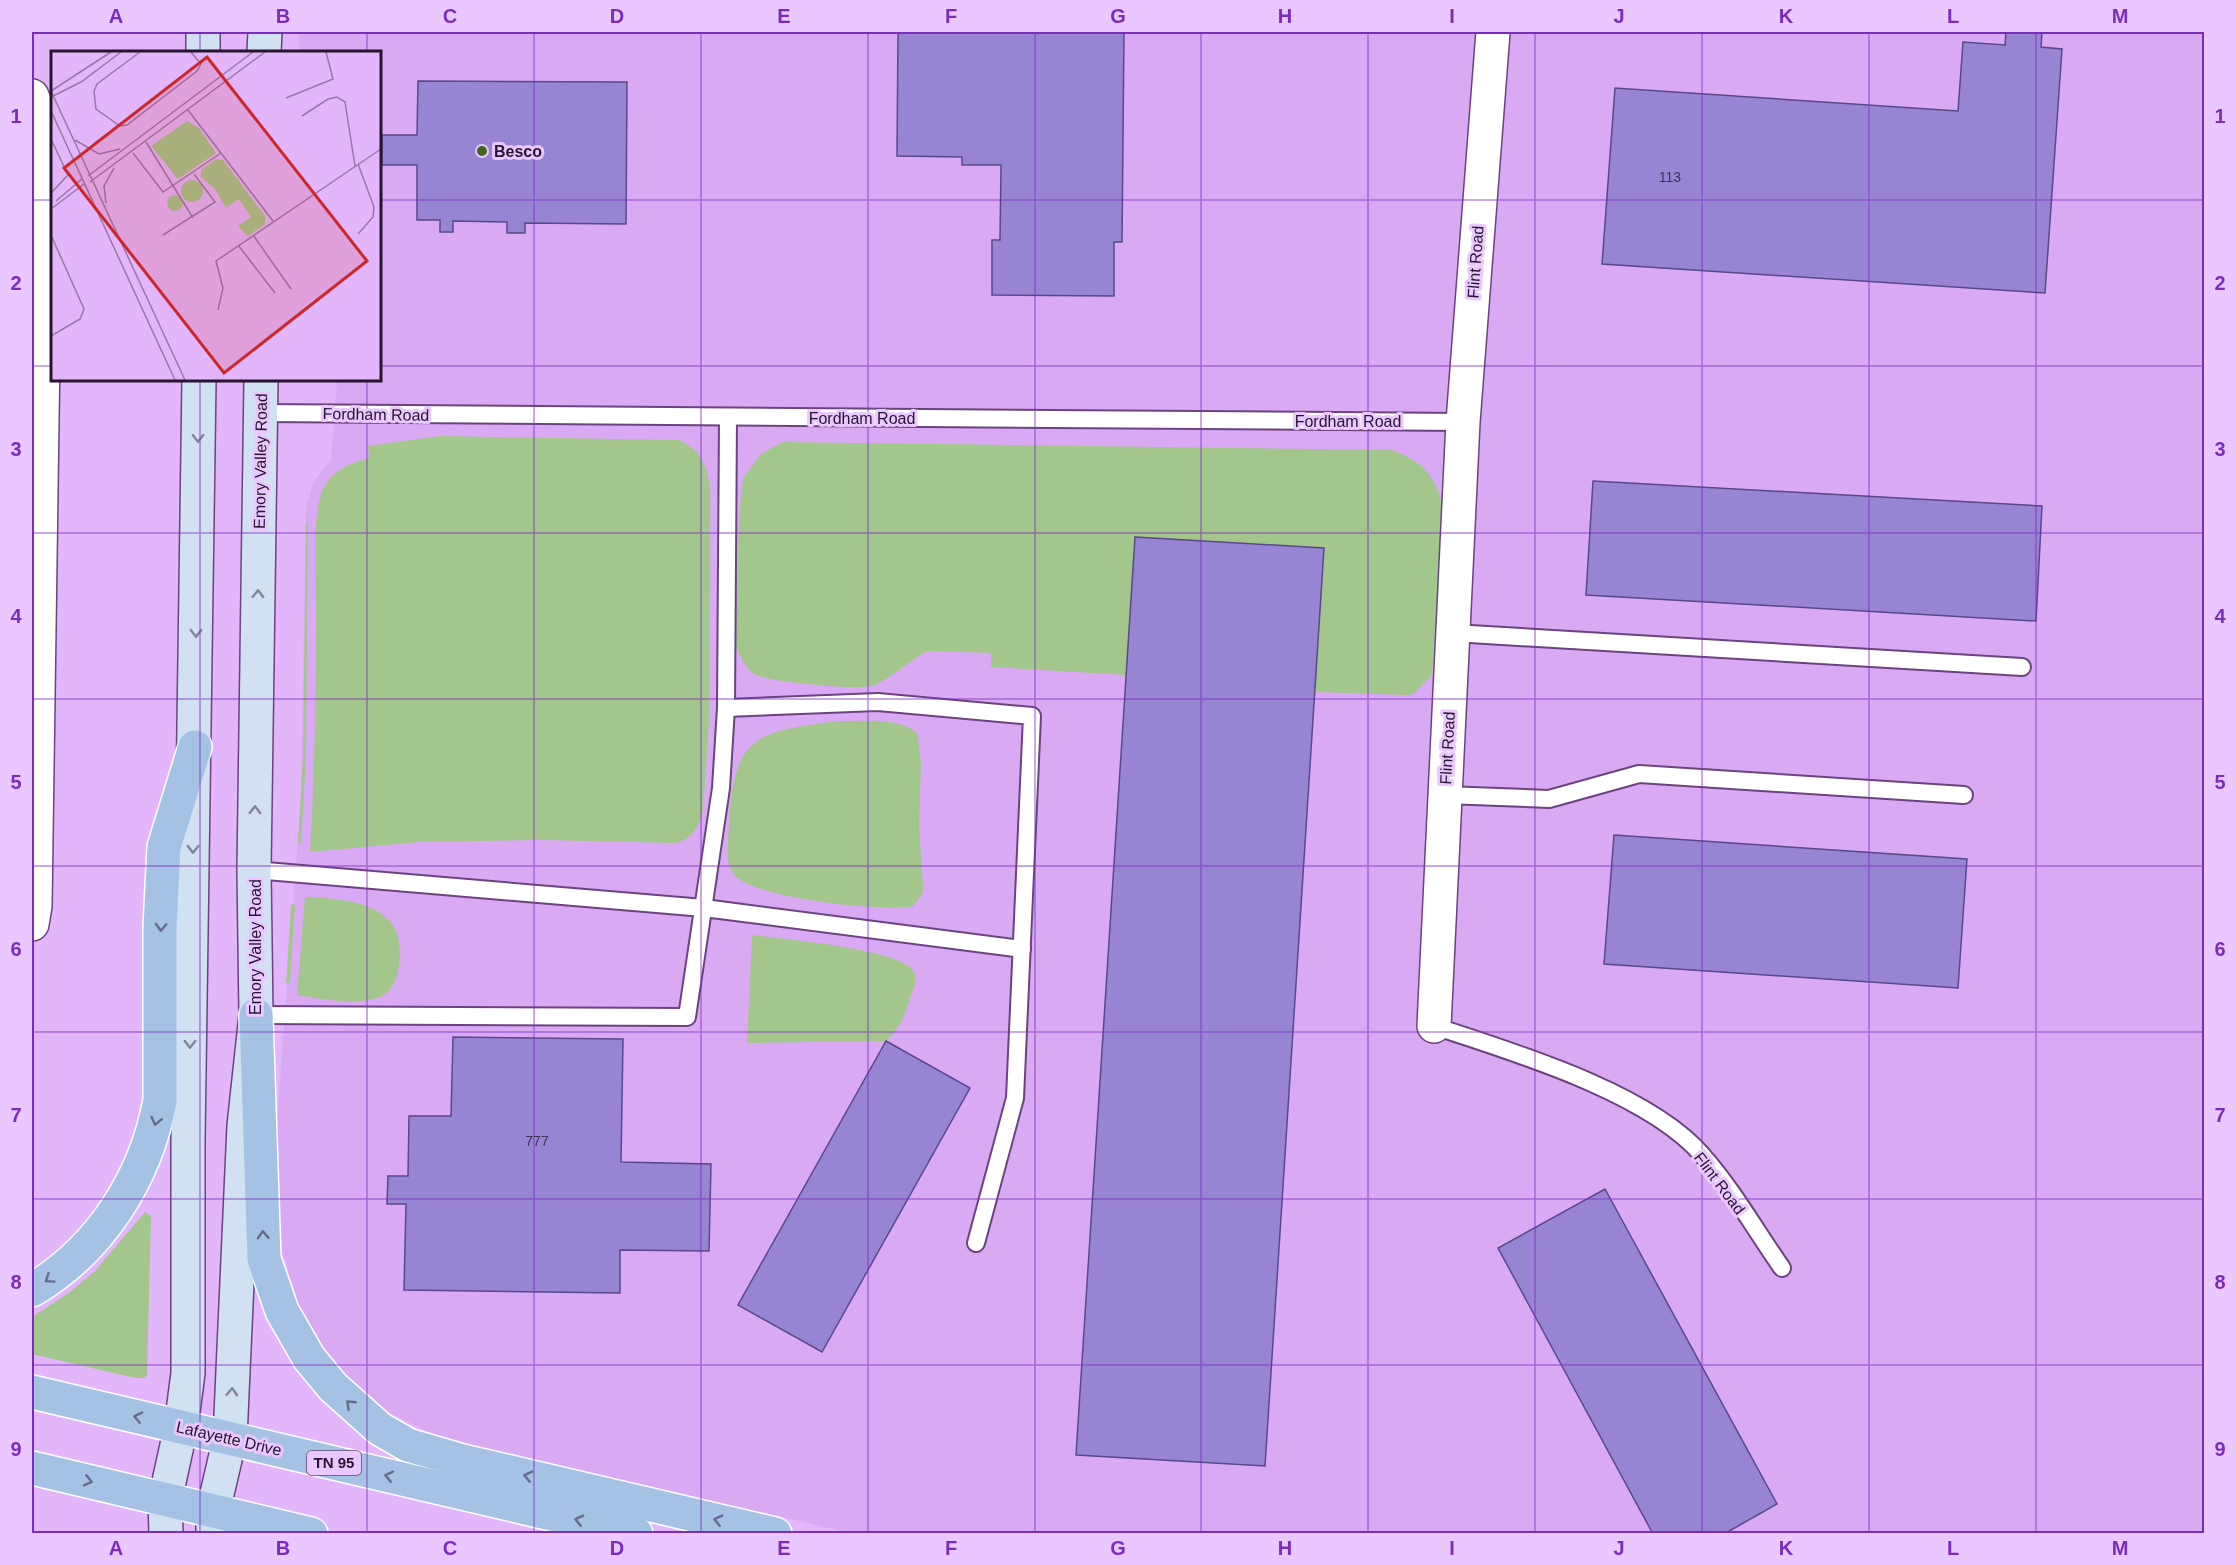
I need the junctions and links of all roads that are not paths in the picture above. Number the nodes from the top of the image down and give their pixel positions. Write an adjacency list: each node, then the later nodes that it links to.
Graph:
1 (203, 32): 4 (main road)
2 (264, 32): 5 (main road)
3 (1492, 32): 11 (street, Flint Road)
4 (203, 51)
5 (264, 51)
6 (32, 96): 20 (street)
7 (199, 381): 15 (main road, one-way to 15)
8 (261, 381): 9 (main road, Emory Valley Road)
9 (260, 413): 10 (lane, Fordham Road); 18 (main road, Emory Valley Road, one-way to 9)
10 (728, 418): 11 (lane, Fordham Road); 14 (lane)
11 (1463, 422): 12 (street, Flint Road)
12 (1453, 633): 13 (lane); 16 (street, Flint Road)
13 (2022, 667)
14 (726, 708): 19 (lane); 21 (lane)
15 (195, 747): 26 (main road, one-way to 26); 28 (main road, one-way to 28)
16 (1445, 795): 17 (lane); 23 (street, Flint Road)
17 (1964, 795)
18 (254, 870): 19 (lane); 22 (main road, Emory Valley Road)
19 (704, 908): 21 (lane); 22 (lane)
20 (32, 924)
21 (1022, 949): 24 (lane)
22 (256, 1015): 29 (main road, Emory Valley Road, one-way to 22); 36 (main road, one-way to 22)
23 (1434, 1026): 25 (lane, Flint Road)
24 (976, 1243)
25 (1782, 1268)
26 (32, 1290)
27 (32, 1392): 28 (main road, Lafayette Drive / TN 95, one-way to 27)
28 (181, 1427): 29 (main road, Lafayette Drive / TN 95); 31 (main road)
29 (230, 1438): 32 (main road, Emory Valley Road); 35 (main road, Lafayette Drive / TN 95, one-way to 29)
30 (32, 1468): 31 (main road, one-way to 31)
31 (165, 1500): 32 (main road); 33 (main road)
32 (213, 1522): 34 (main road)
33 (166, 1533)
34 (311, 1533)
35 (636, 1533)
36 (775, 1533)

